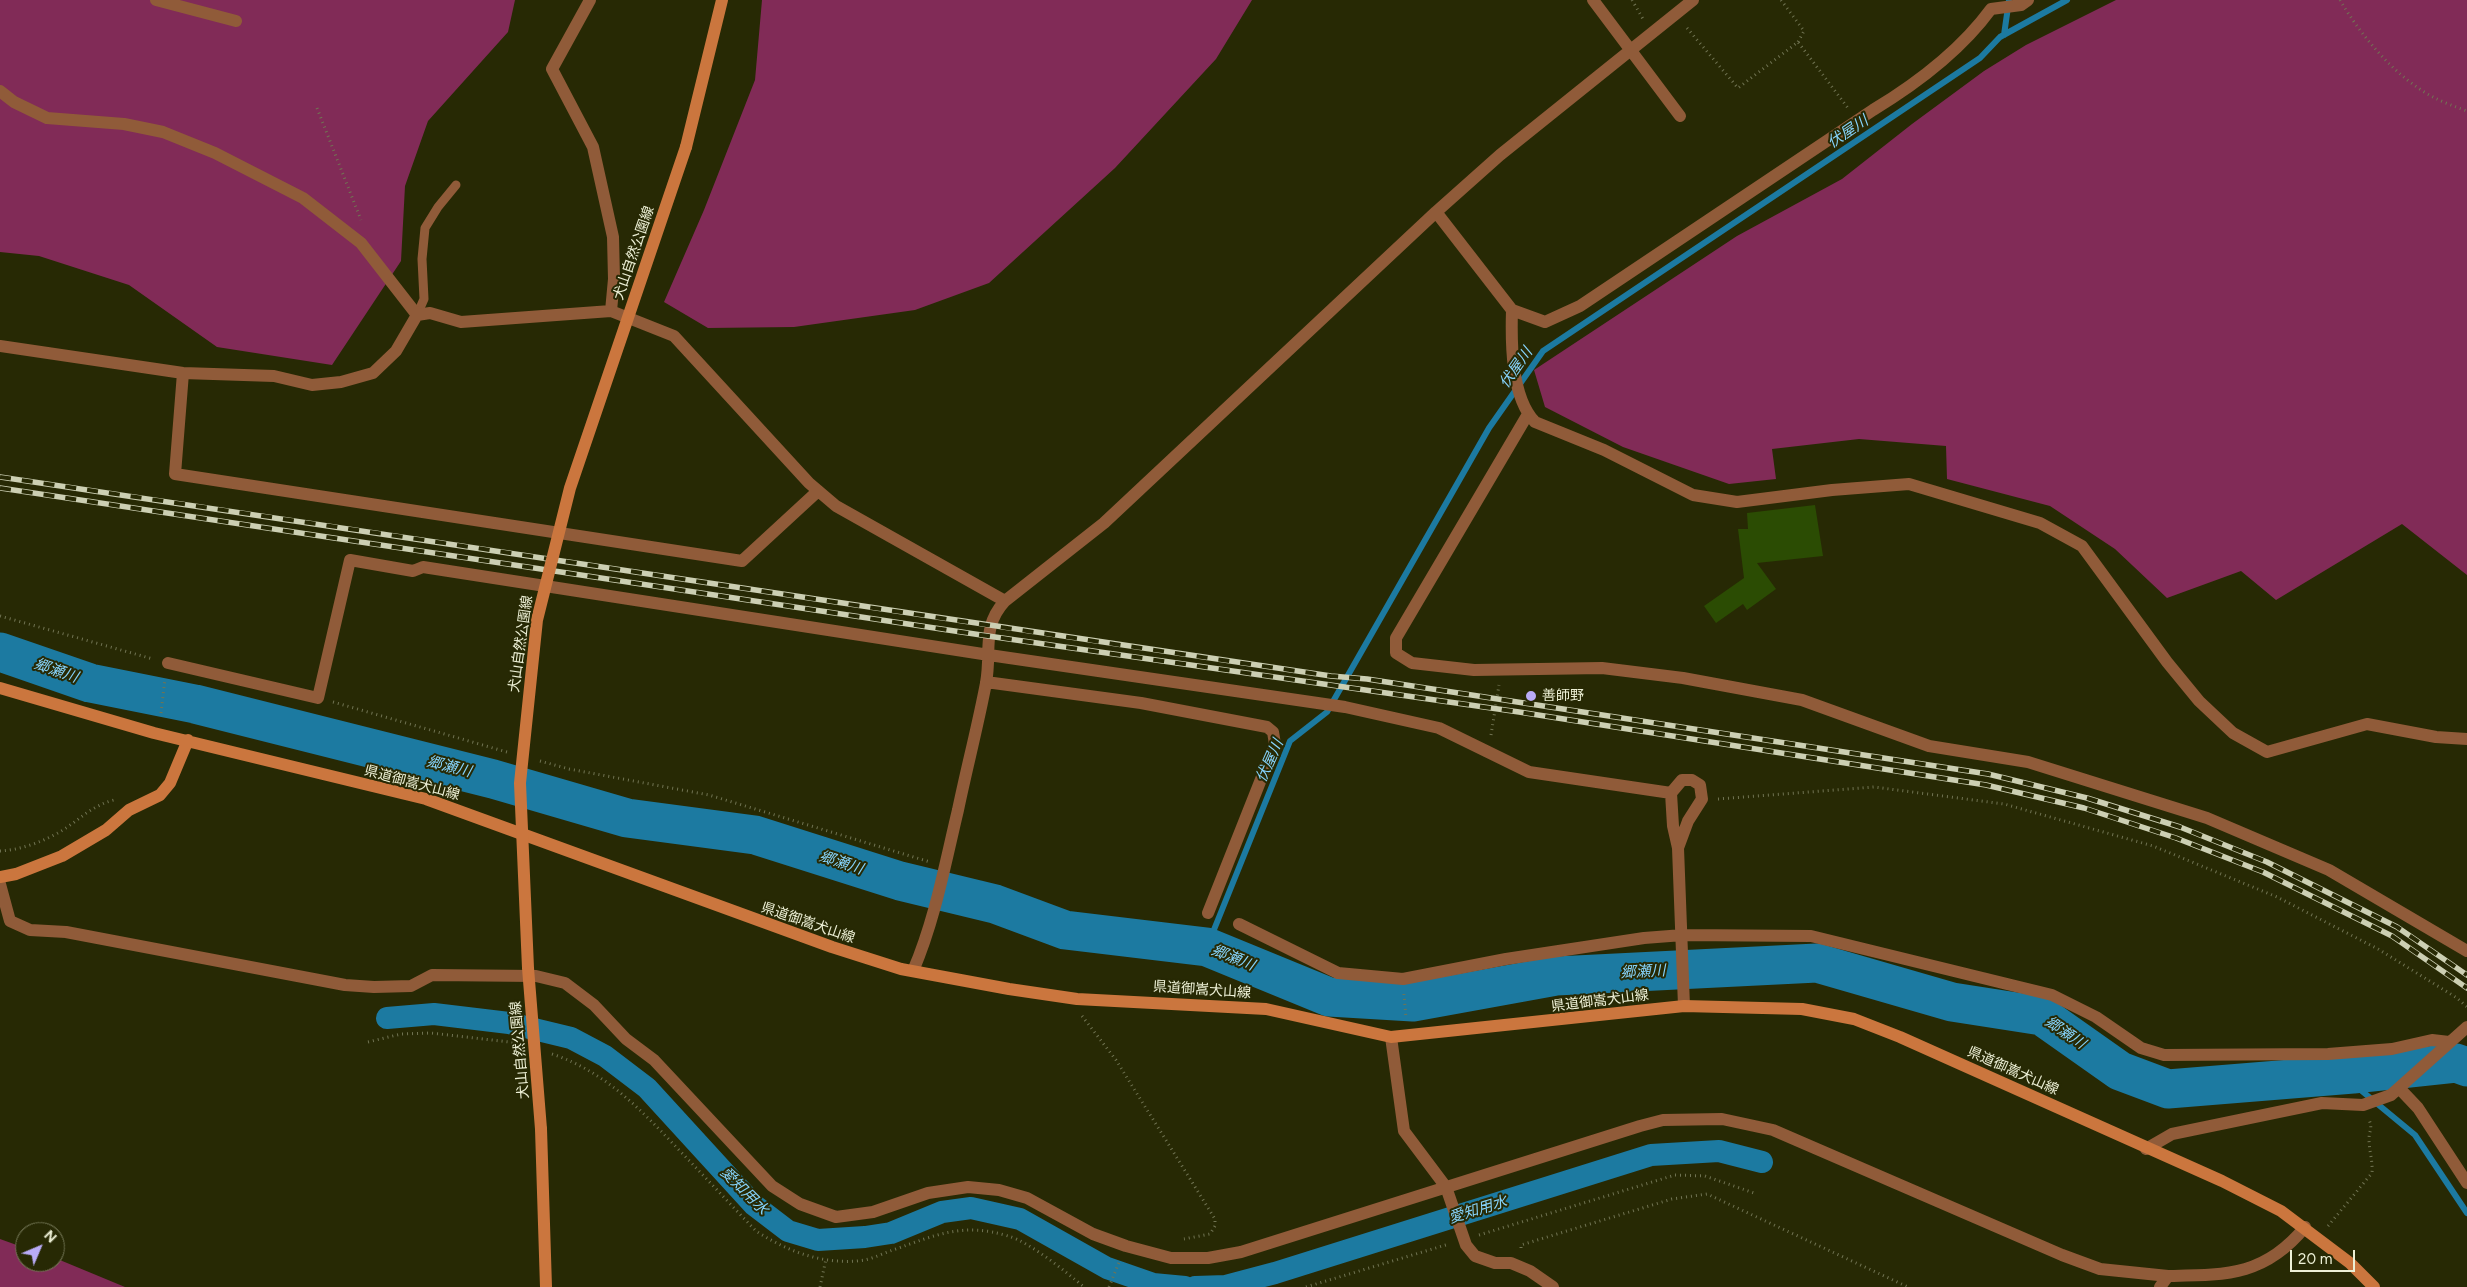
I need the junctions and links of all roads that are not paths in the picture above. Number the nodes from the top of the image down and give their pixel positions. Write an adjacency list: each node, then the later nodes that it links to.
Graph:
1 (156, 0): 7 (street)
2 (590, 0): 14 (street)
3 (722, 0): 46 (main road, 犬山自然公園線, bridge)
4 (1593, 0): 8 (street)
5 (1693, 0): 8 (street)
6 (2024, 2): 13 (street)
7 (236, 20)
8 (1631, 51): 10 (street); 12 (street)
9 (0, 91): 15 (street)
10 (1680, 116)
11 (456, 185): 15 (lane)
12 (1436, 212): 13 (street); 20 (street)
13 (1512, 310): 18 (street)
14 (612, 311): 15 (street); 19 (street)
15 (416, 315): 17 (street)
16 (0, 346): 17 (street)
17 (183, 373): 19 (street)
18 (1528, 414): 25 (street); 34 (street)
19 (818, 490): 20 (street)
20 (1006, 601): 21 (street)
21 (989, 655): 22 (street); 23 (street); 27 (street)
22 (168, 663)
23 (986, 682): 31 (street); 35 (street)
24 (0, 688): 26 (main road, 県道御嵩犬山線)
25 (2467, 739)
26 (188, 740): 29 (main road); 35 (main road, 県道御嵩犬山線)
27 (1672, 793): 28 (street); 28 (street)
28 (1678, 848): 33 (street)
29 (0, 877)
30 (0, 884): 43 (street)
31 (1208, 913)
32 (1239, 924): 33 (street)
33 (1683, 935): 36 (street); 39 (street)
34 (2467, 951)
35 (914, 971): 38 (main road, 県道御嵩犬山線)
36 (1684, 1006): 38 (main road, 県道御嵩犬山線); 41 (main road, 県道御嵩犬山線)
37 (2467, 1027): 39 (street)
38 (1392, 1037): 43 (street)
39 (2445, 1046): 40 (street)
40 (2396, 1092): 41 (street); 42 (street)
41 (2146, 1148): 44 (main road, 県道御嵩犬山線)
42 (2467, 1183)
43 (1446, 1187): 45 (street); 47 (street)
44 (2305, 1227): 45 (street); 49 (main road, 県道御嵩犬山線)
45 (2168, 1276): 48 (street)
46 (546, 1287)
47 (1553, 1287)
48 (2160, 1287)
49 (2374, 1287)

